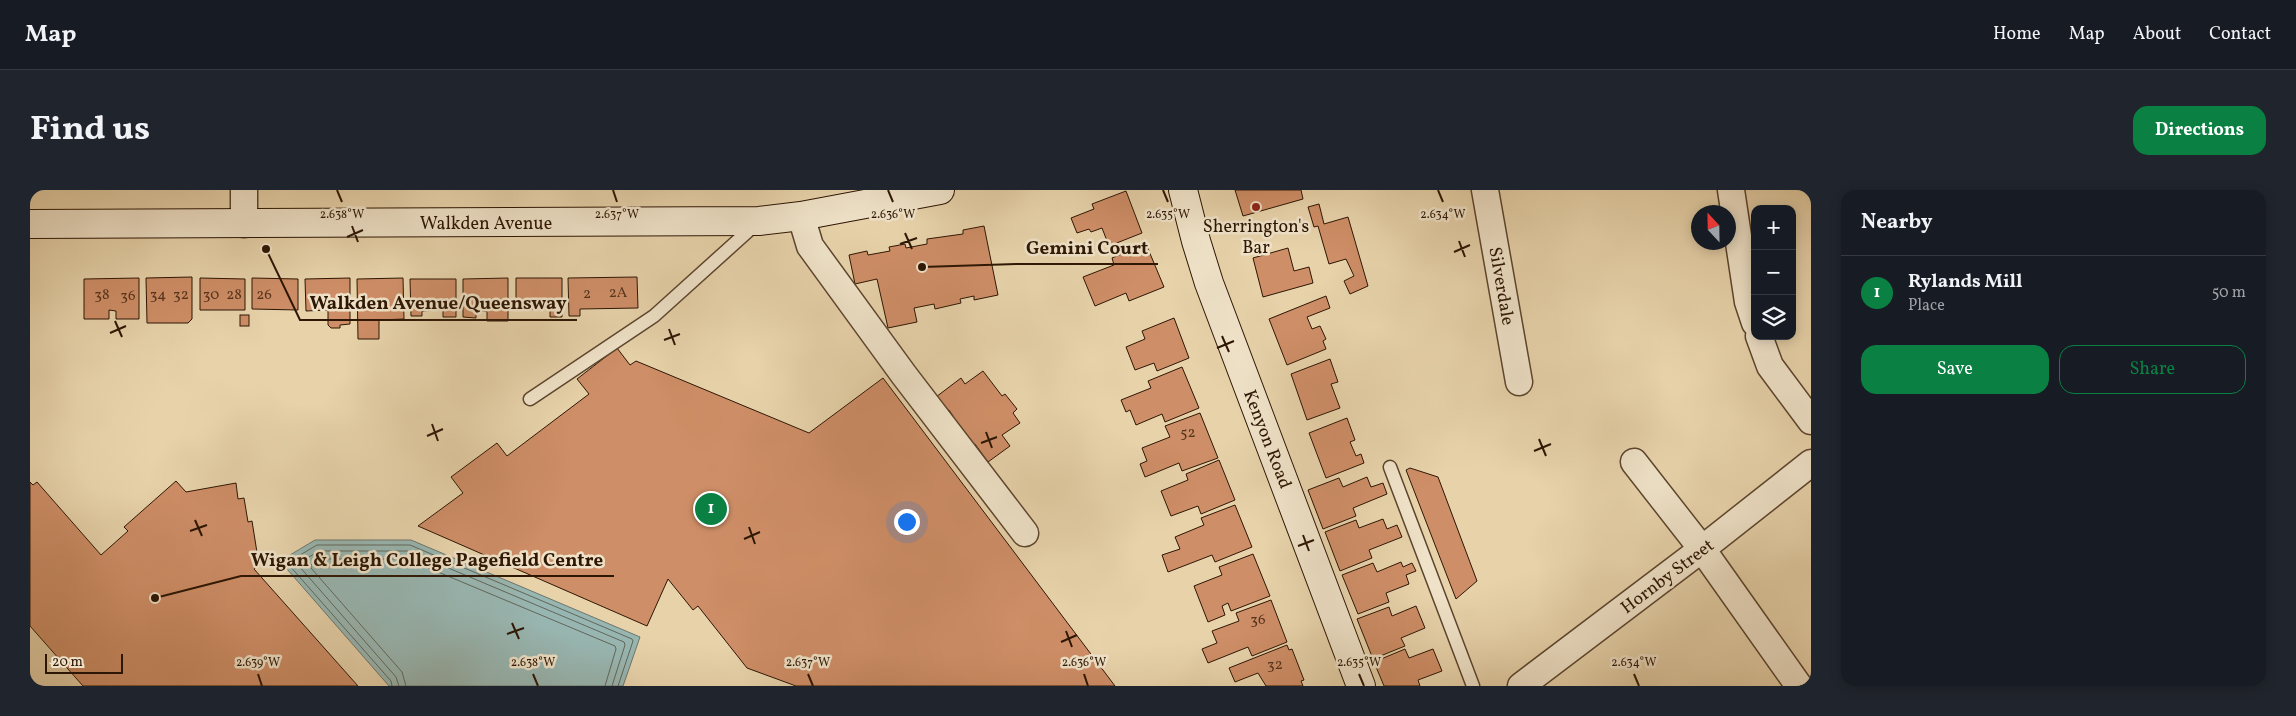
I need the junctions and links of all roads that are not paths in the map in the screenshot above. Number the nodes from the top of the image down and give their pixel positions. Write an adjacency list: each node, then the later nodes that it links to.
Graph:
1 (244, 190): 9 (street)
2 (940, 190): 6 (street, Walkden Avenue)
3 (1182, 190): 20 (street, Kenyon Road)
4 (1485, 190): 12 (street, Silverdale)
5 (1731, 190): 10 (street)
6 (802, 216): 7 (street, Walkden Avenue); 18 (street)
7 (759, 221): 9 (street, Walkden Avenue); 13 (lane)
8 (30, 224): 9 (street, Walkden Avenue)
9 (244, 224)
10 (1751, 311)
11 (1760, 340): 14 (street)
12 (1519, 382)
13 (530, 399)
14 (1811, 421)
15 (1634, 462): 19 (street)
16 (1811, 463): 19 (street, Hornby Street)
17 (1390, 467): 21 (lane)
18 (1025, 533)
19 (1702, 549): 22 (street, Hornby Street); 23 (street)
20 (1361, 686)
21 (1473, 686)
22 (1521, 686)
23 (1799, 686)

